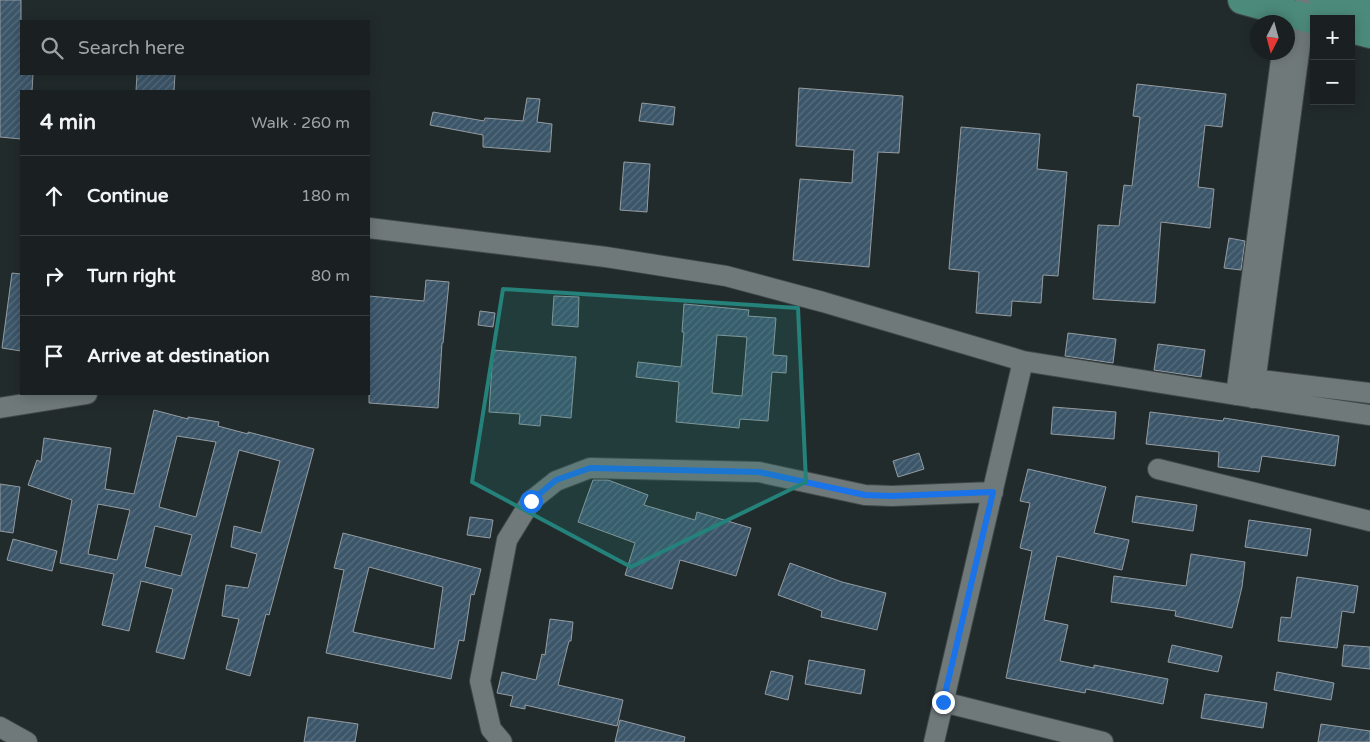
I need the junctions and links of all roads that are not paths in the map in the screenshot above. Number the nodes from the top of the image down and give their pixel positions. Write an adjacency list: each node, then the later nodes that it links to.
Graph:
1 (1242, 0): 2 (main road)
2 (1301, 10): 3 (main road); 9 (street)
3 (1370, 12)
4 (1355, 30): 5 (main road)
5 (1370, 34)
6 (1281, 60): 9 (street)
7 (370, 228): 8 (street)
8 (1023, 361): 9 (street); 15 (street)
9 (1246, 388): 10 (street); 13 (street)
10 (1370, 393)
11 (81, 395): 12 (street)
12 (0, 408)
13 (1370, 415)
14 (1158, 469): 16 (street)
15 (993, 492): 17 (street); 20 (street)
16 (1370, 521)
17 (943, 702): 21 (street); 22 (street)
18 (0, 728): 19 (street)
19 (27, 742)
20 (502, 742)
21 (934, 742)
22 (1103, 742)

